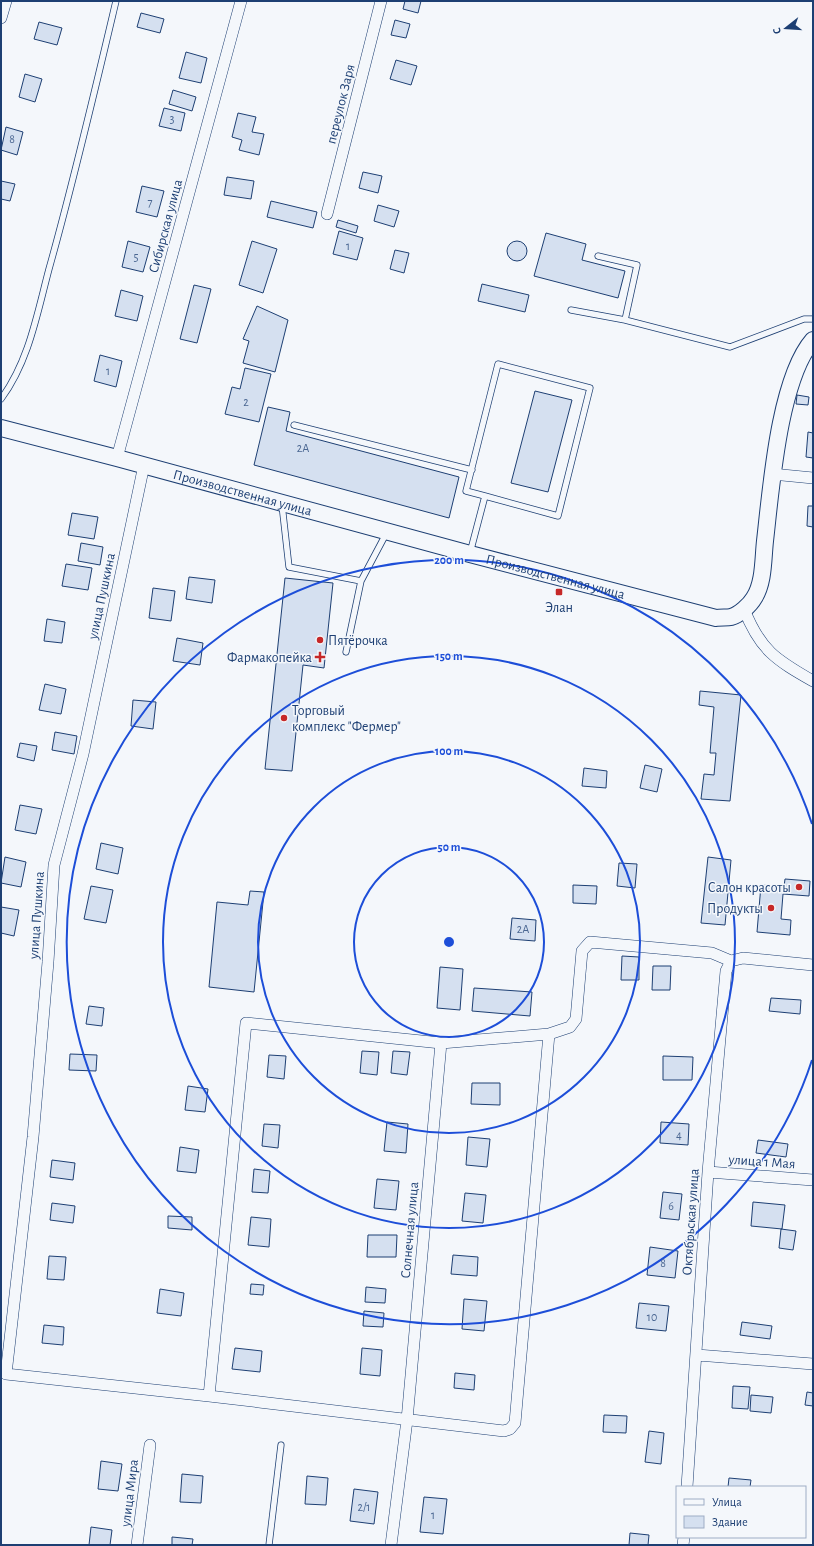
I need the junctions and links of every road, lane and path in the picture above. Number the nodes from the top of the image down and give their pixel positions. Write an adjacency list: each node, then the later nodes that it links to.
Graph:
1 (6, 1): 5 (street)
2 (116, 1): 12 (lane)
3 (241, 1): 15 (street, Сибирская улица)
4 (381, 1): 6 (street, переулок Заря)
5 (1, 18)
6 (328, 214)
7 (598, 256): 10 (lane)
8 (571, 310): 10 (lane)
9 (813, 319): 10 (lane)
10 (625, 320)
11 (813, 340): 18 (street, Производственная улица)
12 (1, 399)
13 (294, 425): 17 (lane)
14 (1, 428): 15 (street, Производственная улица)
15 (117, 458): 16 (street, Производственная улица)
16 (144, 465): 21 (street, Производственная улица); 36 (street, улица Пушкина)
17 (472, 470): 20 (lane); 20 (lane)
18 (772, 474): 19 (street); 25 (street, Производственная улица)
19 (813, 478)
20 (485, 496): 23 (lane)
21 (282, 503): 22 (street, Производственная улица); 24 (lane)
22 (387, 532): 23 (street, Производственная улица); 24 (lane)
23 (470, 554): 25 (street, Производственная улица)
24 (361, 581): 26 (lane)
25 (744, 609): 27 (street)
26 (346, 652)
27 (813, 681)
28 (731, 961): 29 (street); 30 (street); 32 (street, Октябрьская улица)
29 (813, 965)
30 (549, 1034): 31 (street); 37 (street)
31 (441, 1043): 36 (street); 37 (street, Солнечная улица)
32 (708, 1172): 33 (street, улица 1 Мая); 34 (street, Октябрьская улица)
33 (813, 1180)
34 (697, 1355): 35 (street); 40 (street, Октябрьская улица)
35 (813, 1364)
36 (209, 1396): 37 (street)
37 (407, 1420): 43 (street, Солнечная улица)
38 (150, 1445): 41 (street, улица Мира)
39 (281, 1446): 42 (lane)
40 (687, 1486)
41 (137, 1545)
42 (269, 1545)
43 (391, 1545)

